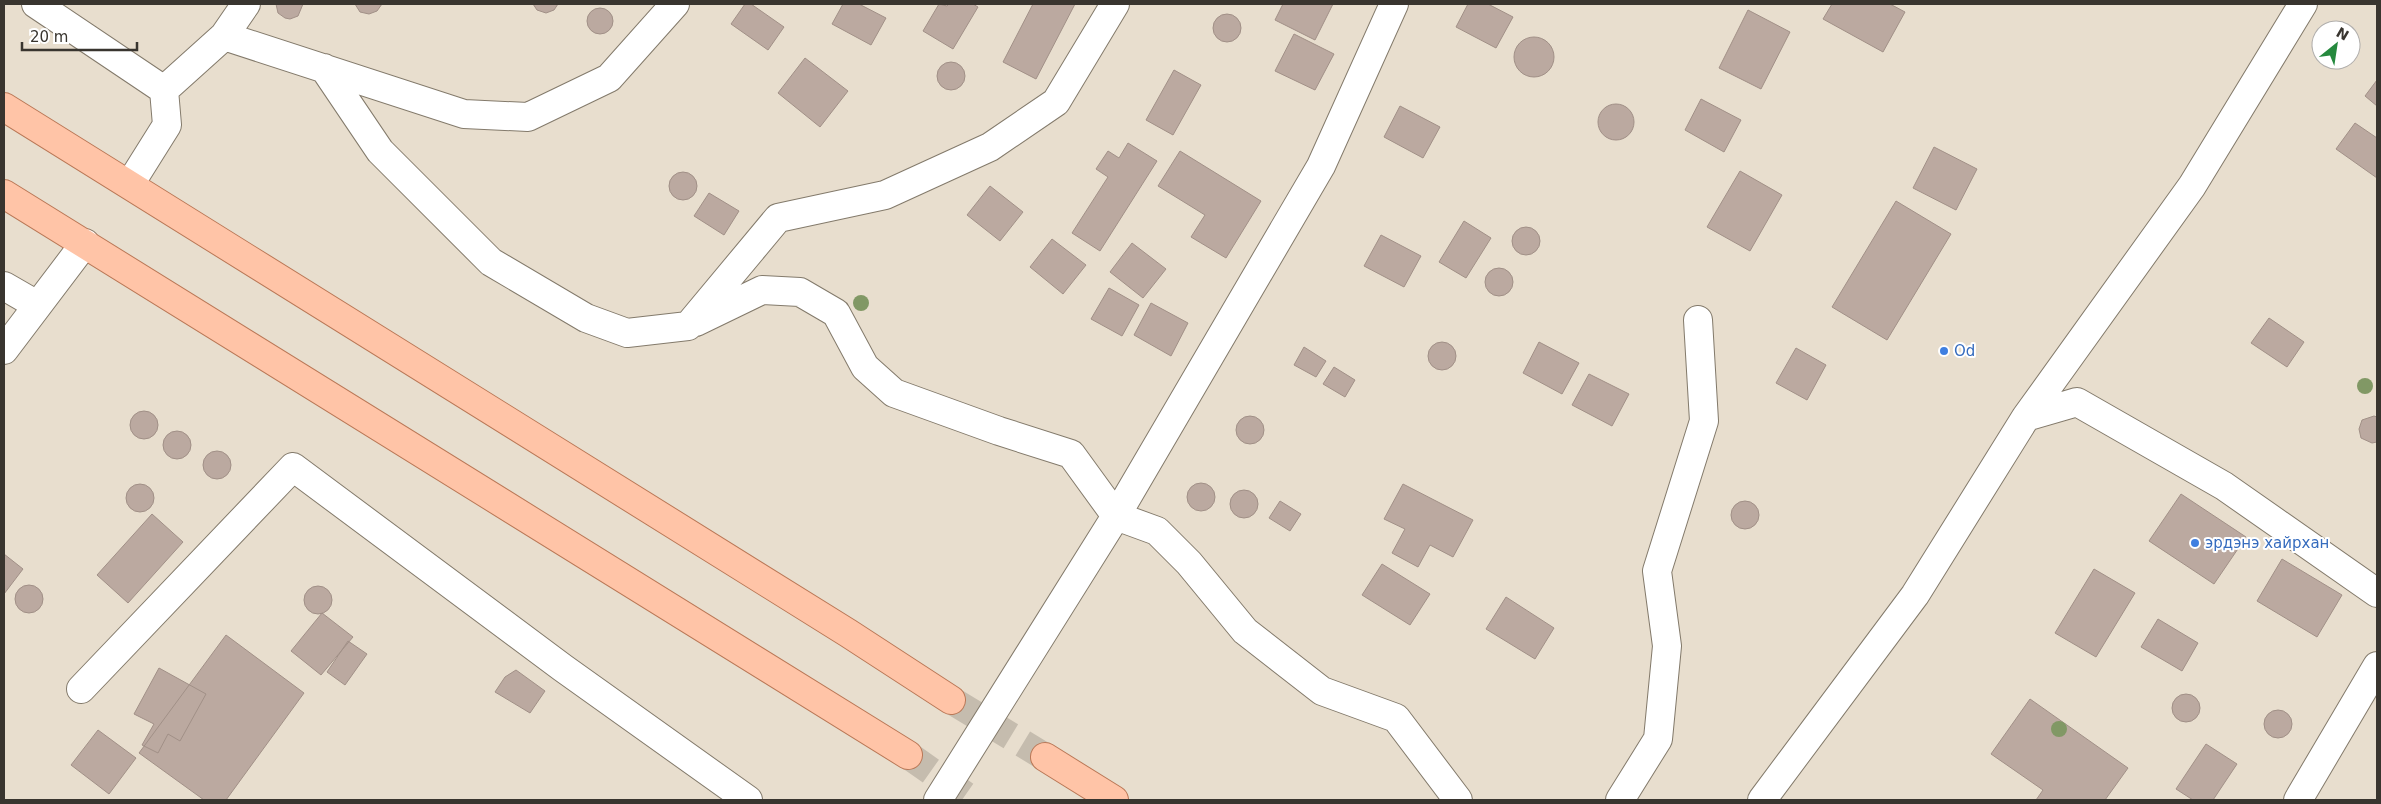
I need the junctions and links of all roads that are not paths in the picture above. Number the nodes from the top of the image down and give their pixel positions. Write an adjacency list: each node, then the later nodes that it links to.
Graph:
1 (246, 4): 7 (street)
2 (675, 4): 8 (street)
3 (1115, 4): 17 (street)
4 (1394, 4): 20 (street)
5 (2303, 4): 19 (street)
6 (42, 5): 9 (street)
7 (224, 36): 8 (street); 9 (street)
8 (324, 68): 17 (street)
9 (164, 90): 11 (street)
10 (4, 107): 11 (main road)
11 (130, 184): 24 (main road)
12 (4, 194): 13 (main road)
13 (85, 243): 15 (street); 26 (main road)
14 (4, 286): 15 (street)
15 (38, 305): 18 (street)
16 (1698, 320): 25 (street)
17 (688, 326): 20 (street)
18 (4, 350)
19 (2026, 417): 21 (street); 34 (street)
20 (1116, 516): 29 (street); 31 (street)
21 (2377, 593)
22 (2377, 666): 35 (street)
23 (81, 689): 28 (street)
24 (951, 700)
25 (1658, 739): 32 (street); 33 (street)
26 (908, 755)
27 (1045, 757): 30 (main road)
28 (748, 800)
29 (938, 800)
30 (1114, 800)
31 (1458, 800)
32 (1602, 800)
33 (1620, 800)
34 (1762, 800)
35 (2298, 800)

